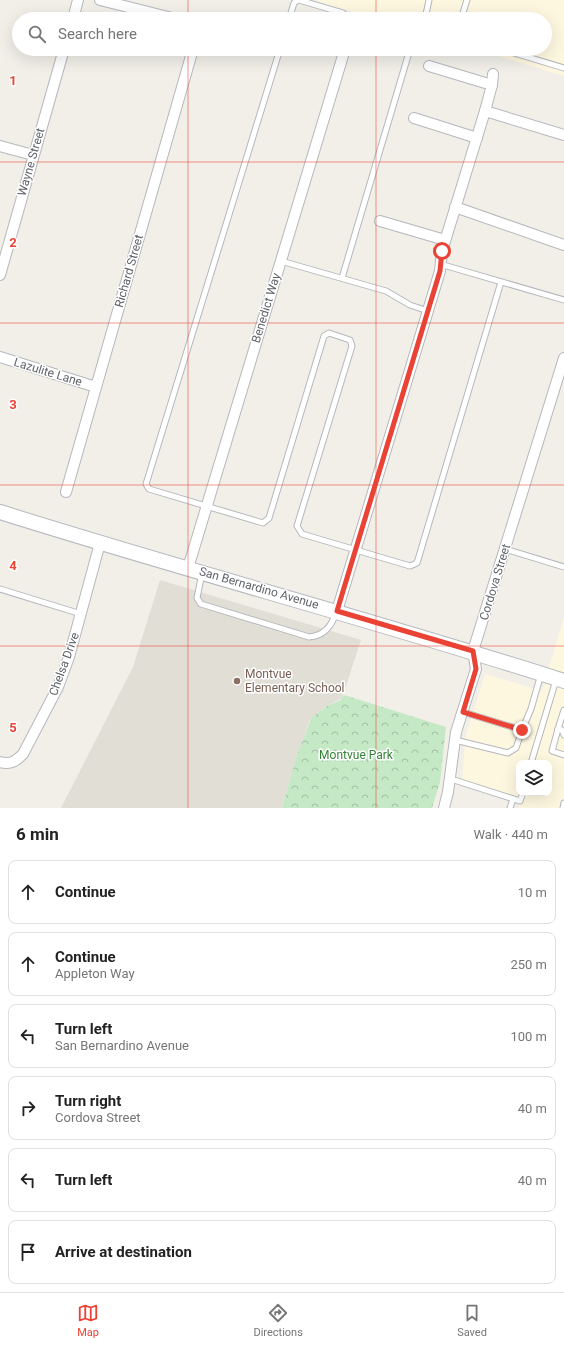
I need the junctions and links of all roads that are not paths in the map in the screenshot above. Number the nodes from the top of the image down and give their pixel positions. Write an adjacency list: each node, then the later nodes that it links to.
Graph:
1 (78, 0): 6 (street)
2 (100, 0): 7 (street)
3 (299, 0): 8 (lane); 9 (lane)
4 (429, 0): 10 (lane)
5 (467, 0): 11 (lane)
6 (75, 12)
7 (148, 12)
8 (291, 12)
9 (338, 12)
10 (426, 12)
11 (463, 12)
12 (62, 56): 27 (street, Wayne Street)
13 (191, 56): 41 (street, Richard Street)
14 (278, 56): 43 (lane)
15 (343, 56): 32 (street, Benedict Way)
16 (408, 56): 35 (lane)
17 (524, 56): 19 (lane)
18 (429, 66): 21 (street)
19 (564, 68)
20 (493, 74): 21 (street)
21 (492, 85): 22 (street)
22 (485, 111): 24 (street); 25 (street)
23 (414, 118): 25 (street)
24 (564, 135)
25 (477, 138): 28 (street)
26 (0, 146): 27 (street)
27 (33, 155): 34 (street, Wayne Street)
28 (455, 207): 30 (street); 31 (street)
29 (380, 221): 30 (street)
30 (445, 240): 33 (street)
31 (564, 245)
32 (281, 261): 35 (lane); 43 (street, Benedict Way)
33 (440, 268): 36 (lane); 38 (street)
34 (0, 275)
35 (342, 278): 38 (lane)
36 (501, 282): 37 (lane); 47 (lane)
37 (564, 300)
38 (428, 311): 47 (street)
39 (0, 357): 41 (street, Lazulite Lane)
40 (564, 358): 46 (street, Cordova Street)
41 (96, 386): 42 (street, Richard Street)
42 (66, 492)
43 (207, 505): 47 (lane); 49 (street, Benedict Way)
44 (0, 512): 45 (main road, San Bernardino Avenue)
45 (100, 543): 49 (main road, San Bernardino Avenue); 53 (street, Chelsa Drive)
46 (505, 549): 48 (lane); 54 (street, Cordova Street)
47 (355, 550): 52 (street)
48 (564, 567)
49 (188, 568): 50 (main road, San Bernardino Avenue)
50 (203, 572): 52 (main road, San Bernardino Avenue); 52 (lane)
51 (0, 589): 53 (lane)
52 (337, 611): 54 (main road, San Bernardino Avenue)
53 (81, 614): 64 (street, Chelsa Drive)
54 (473, 651): 55 (main road, San Bernardino Avenue); 58 (street, Cordova Street)
55 (542, 674): 56 (main road, San Bernardino Avenue); 59 (lane)
56 (560, 679): 63 (lane)
57 (564, 710): 60 (lane)
58 (463, 712): 59 (lane); 61 (street, Cordova Street)
59 (522, 730): 61 (lane)
60 (562, 731): 62 (lane)
61 (456, 740): 65 (street, Cordova Street)
62 (564, 754)
63 (532, 760)
64 (0, 762)
65 (450, 779): 67 (lane); 69 (street, Cordova Street)
66 (521, 796): 67 (lane)
67 (513, 799): 70 (lane)
68 (564, 803): 71 (lane)
69 (444, 808)
70 (510, 808)
71 (563, 808)

